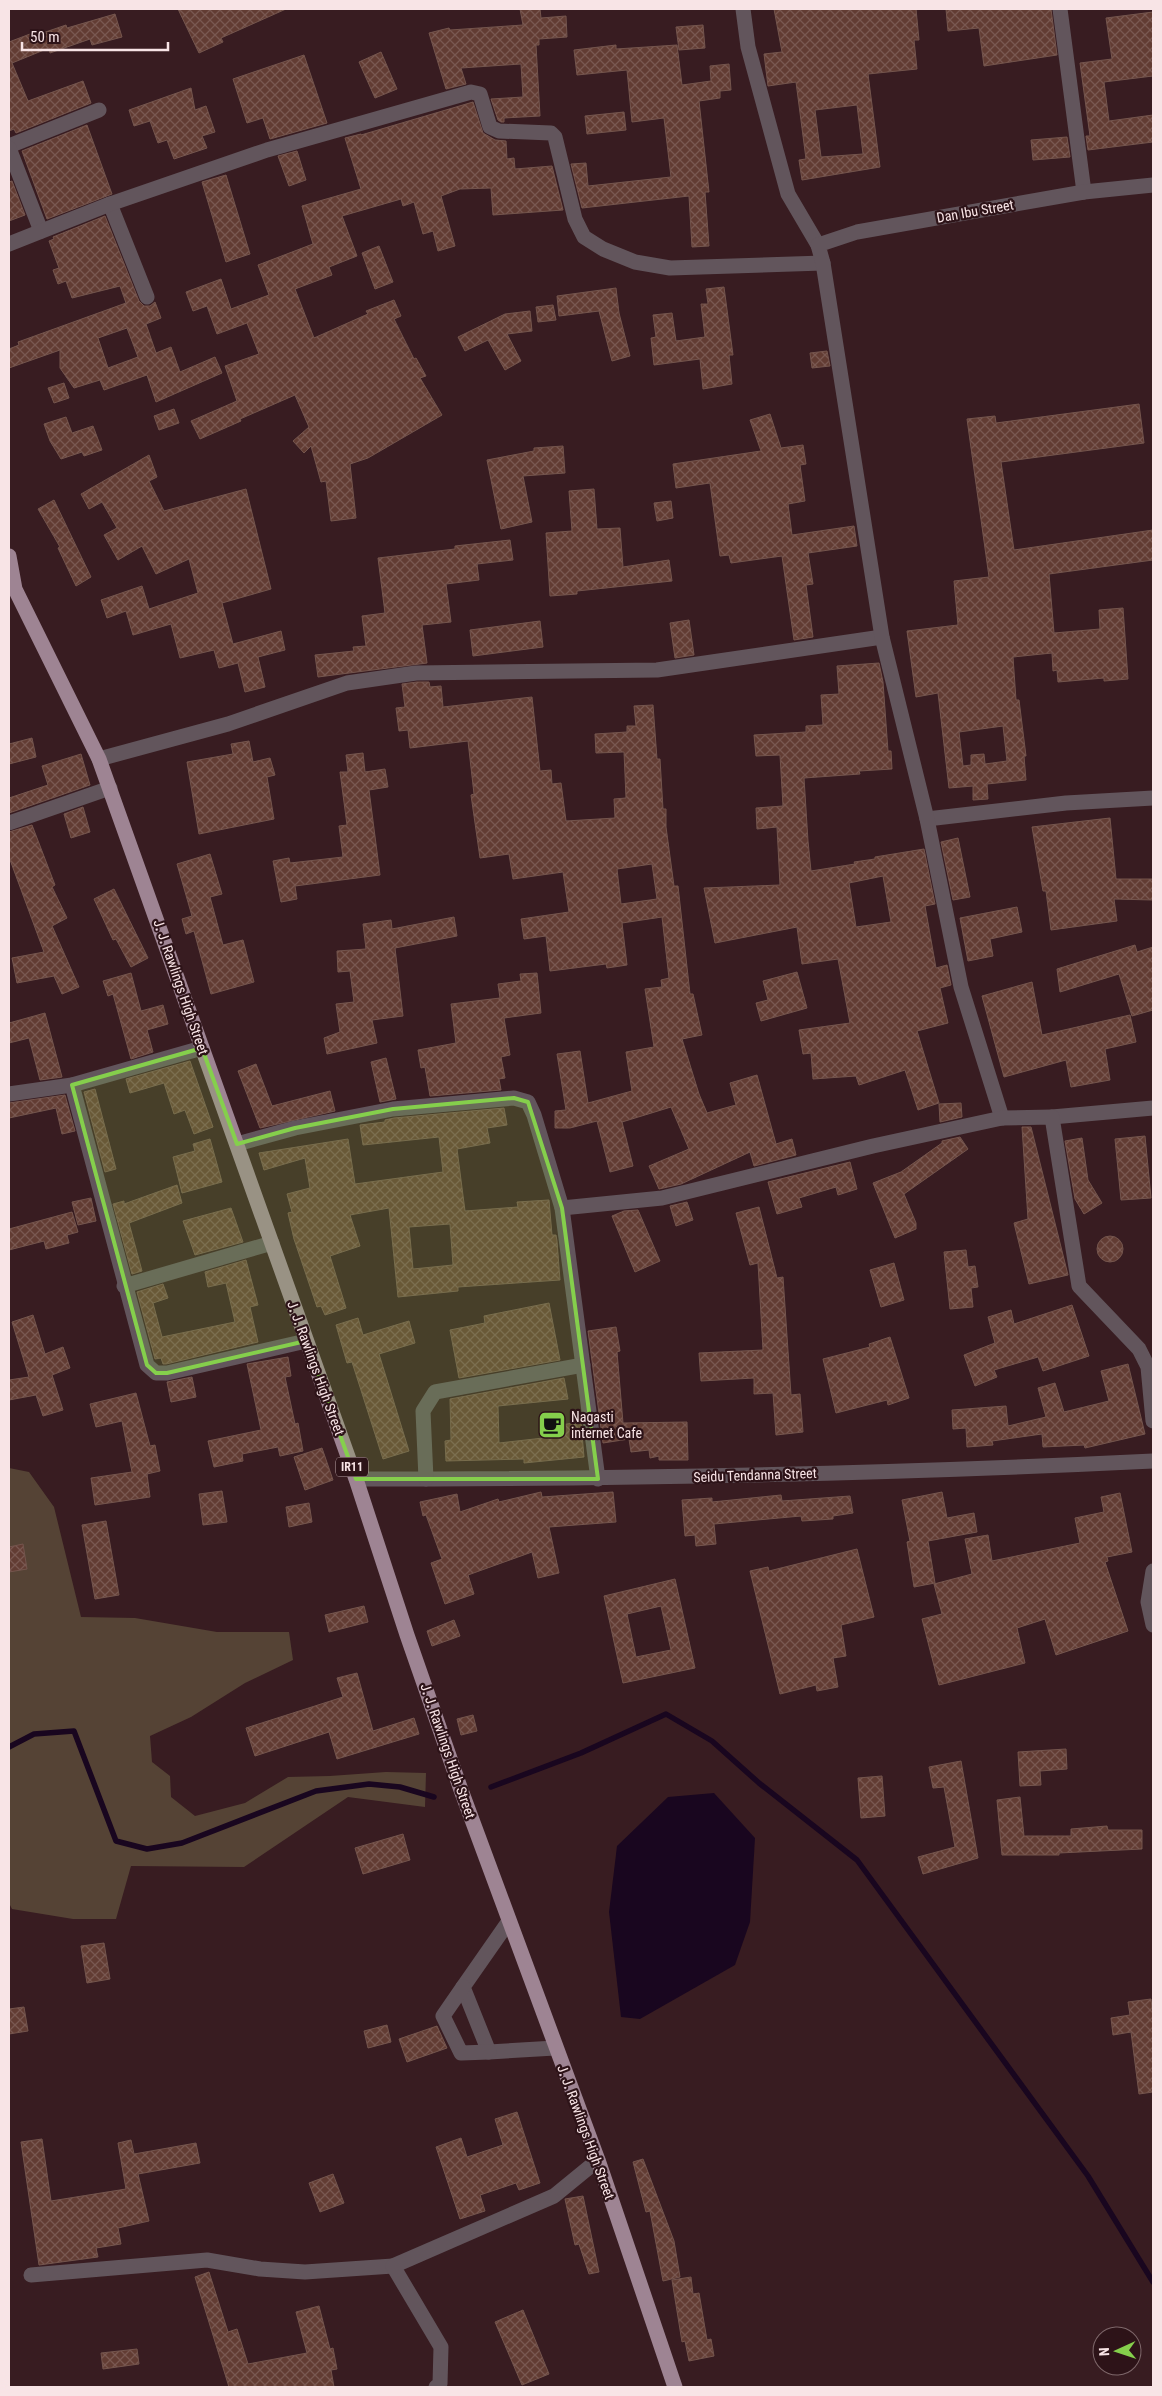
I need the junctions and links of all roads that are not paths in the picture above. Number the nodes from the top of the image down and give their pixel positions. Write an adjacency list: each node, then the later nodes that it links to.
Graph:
1 (743, 9): 10 (street)
2 (1060, 9): 6 (street)
3 (99, 110): 4 (street)
4 (9, 147): 8 (street)
5 (1153, 185): 6 (street, Dan Ibu Street)
6 (1084, 192): 10 (street, Dan Ibu Street)
7 (110, 204): 8 (street); 11 (street); 12 (street)
8 (41, 231): 9 (street)
9 (9, 244)
10 (818, 245): 11 (street)
11 (823, 263): 15 (street)
12 (147, 297)
13 (9, 556): 14 (main road, J. J. Rawlings High Street / IR11)
14 (12, 593): 16 (main road, J. J. Rawlings High Street / IR11)
15 (882, 637): 16 (street); 19 (street)
16 (99, 758): 17 (main road, J. J. Rawlings High Street / IR11)
17 (110, 788): 20 (street); 21 (main road, J. J. Rawlings High Street / IR11)
18 (1153, 798): 19 (street)
19 (927, 819): 26 (street)
20 (9, 823)
21 (202, 1048): 22 (street); 27 (main road, J. J. Rawlings High Street / IR11)
22 (72, 1085): 23 (street); 30 (street)
23 (9, 1094)
24 (1153, 1108): 25 (street)
25 (1052, 1117): 26 (street); 33 (street)
26 (1002, 1118): 28 (street)
27 (236, 1144): 28 (street); 29 (main road, J. J. Rawlings High Street / IR11)
28 (562, 1208): 32 (street)
29 (272, 1243): 30 (street); 31 (main road, J. J. Rawlings High Street / IR11)
30 (124, 1286): 31 (street)
31 (306, 1341): 35 (main road, J. J. Rawlings High Street / IR11)
32 (583, 1365): 36 (street); 37 (street)
33 (1153, 1421)
34 (1153, 1461): 37 (street, Seidu Tendanna Street)
35 (356, 1479): 36 (street, Seidu Tendanna Street); 40 (main road, J. J. Rawlings High Street / IR11)
36 (426, 1479): 37 (street, Seidu Tendanna Street)
37 (598, 1479)
38 (1153, 1571): 39 (street)
39 (1153, 1625)
40 (509, 1921): 41 (street); 42 (main road, J. J. Rawlings High Street / IR11)
41 (463, 1987): 43 (street); 43 (street)
42 (555, 2048): 43 (street); 44 (main road, J. J. Rawlings High Street / IR11)
43 (490, 2052)
44 (598, 2160): 45 (street); 48 (main road, J. J. Rawlings High Street / IR11)
45 (393, 2266): 46 (street); 47 (street)
46 (32, 2275)
47 (436, 2387)
48 (675, 2387)

